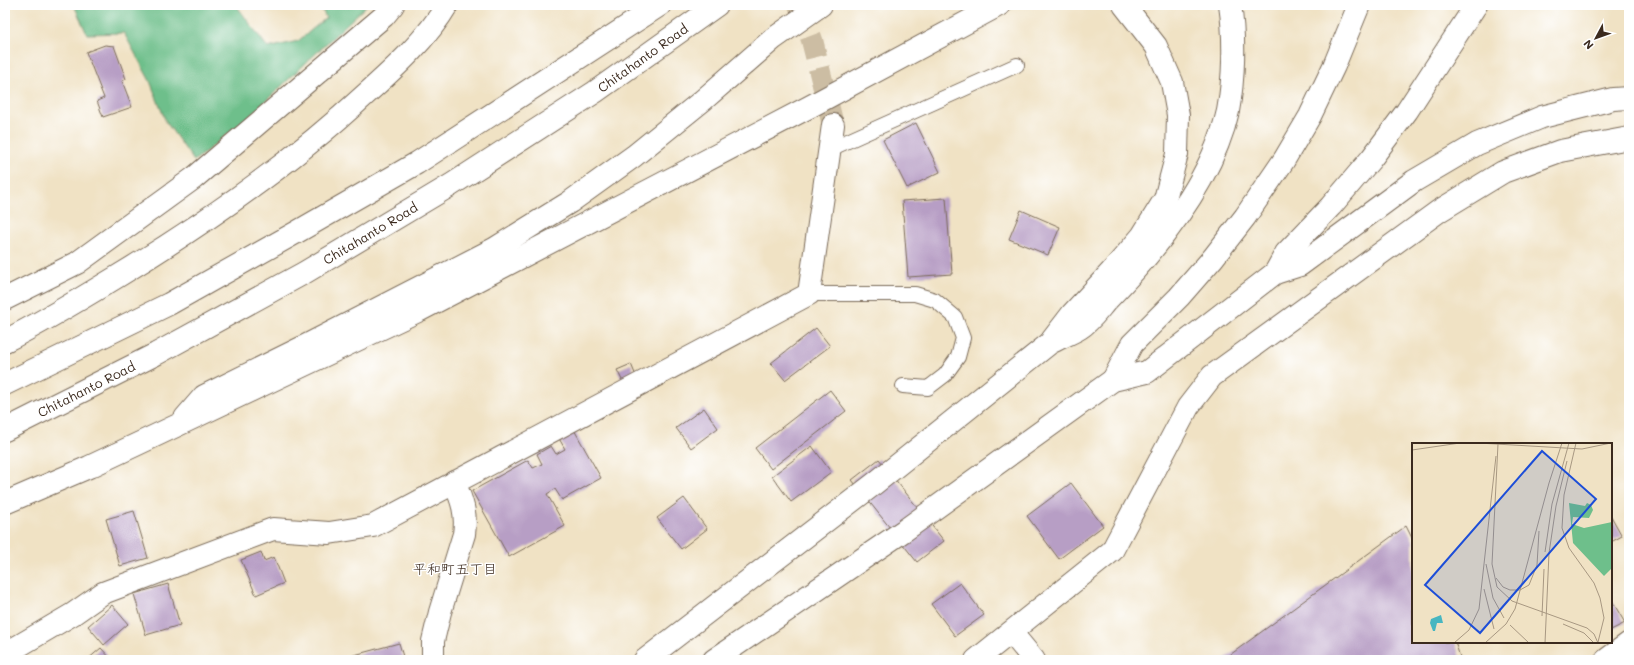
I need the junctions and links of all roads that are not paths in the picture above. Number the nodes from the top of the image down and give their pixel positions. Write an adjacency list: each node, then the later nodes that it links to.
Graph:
1 (393, 5): 18 (main road)
2 (447, 5): 19 (main road)
3 (660, 5): 22 (main road)
4 (718, 5): 25 (main road, Chitahanto Road)
5 (821, 5): 24 (main road)
6 (999, 5): 24 (main road)
7 (1124, 5): 20 (main road)
8 (1230, 5): 20 (main road)
9 (1359, 5): 21 (main road)
10 (1476, 5): 16 (main road)
11 (1017, 65): 15 (lane)
12 (1629, 98): 16 (main road)
13 (834, 125): 15 (main road)
14 (1629, 138): 28 (main road)
15 (830, 149): 17 (main road)
16 (1275, 273): 21 (main road)
17 (809, 294): 23 (lane); 26 (main road)
18 (5, 299)
19 (5, 341)
20 (1050, 342): 32 (main road)
21 (1113, 380): 33 (main road)
22 (5, 384)
23 (903, 386)
24 (180, 424): 27 (main road)
25 (5, 430)
26 (454, 482): 30 (main road); 31 (main road)
27 (5, 503)
28 (1011, 632): 34 (main road); 35 (main road)
29 (1629, 643): 36 (main road)
30 (5, 654)
31 (434, 660)
32 (645, 660)
33 (714, 660)
34 (976, 660)
35 (1034, 660)
36 (1606, 660)

